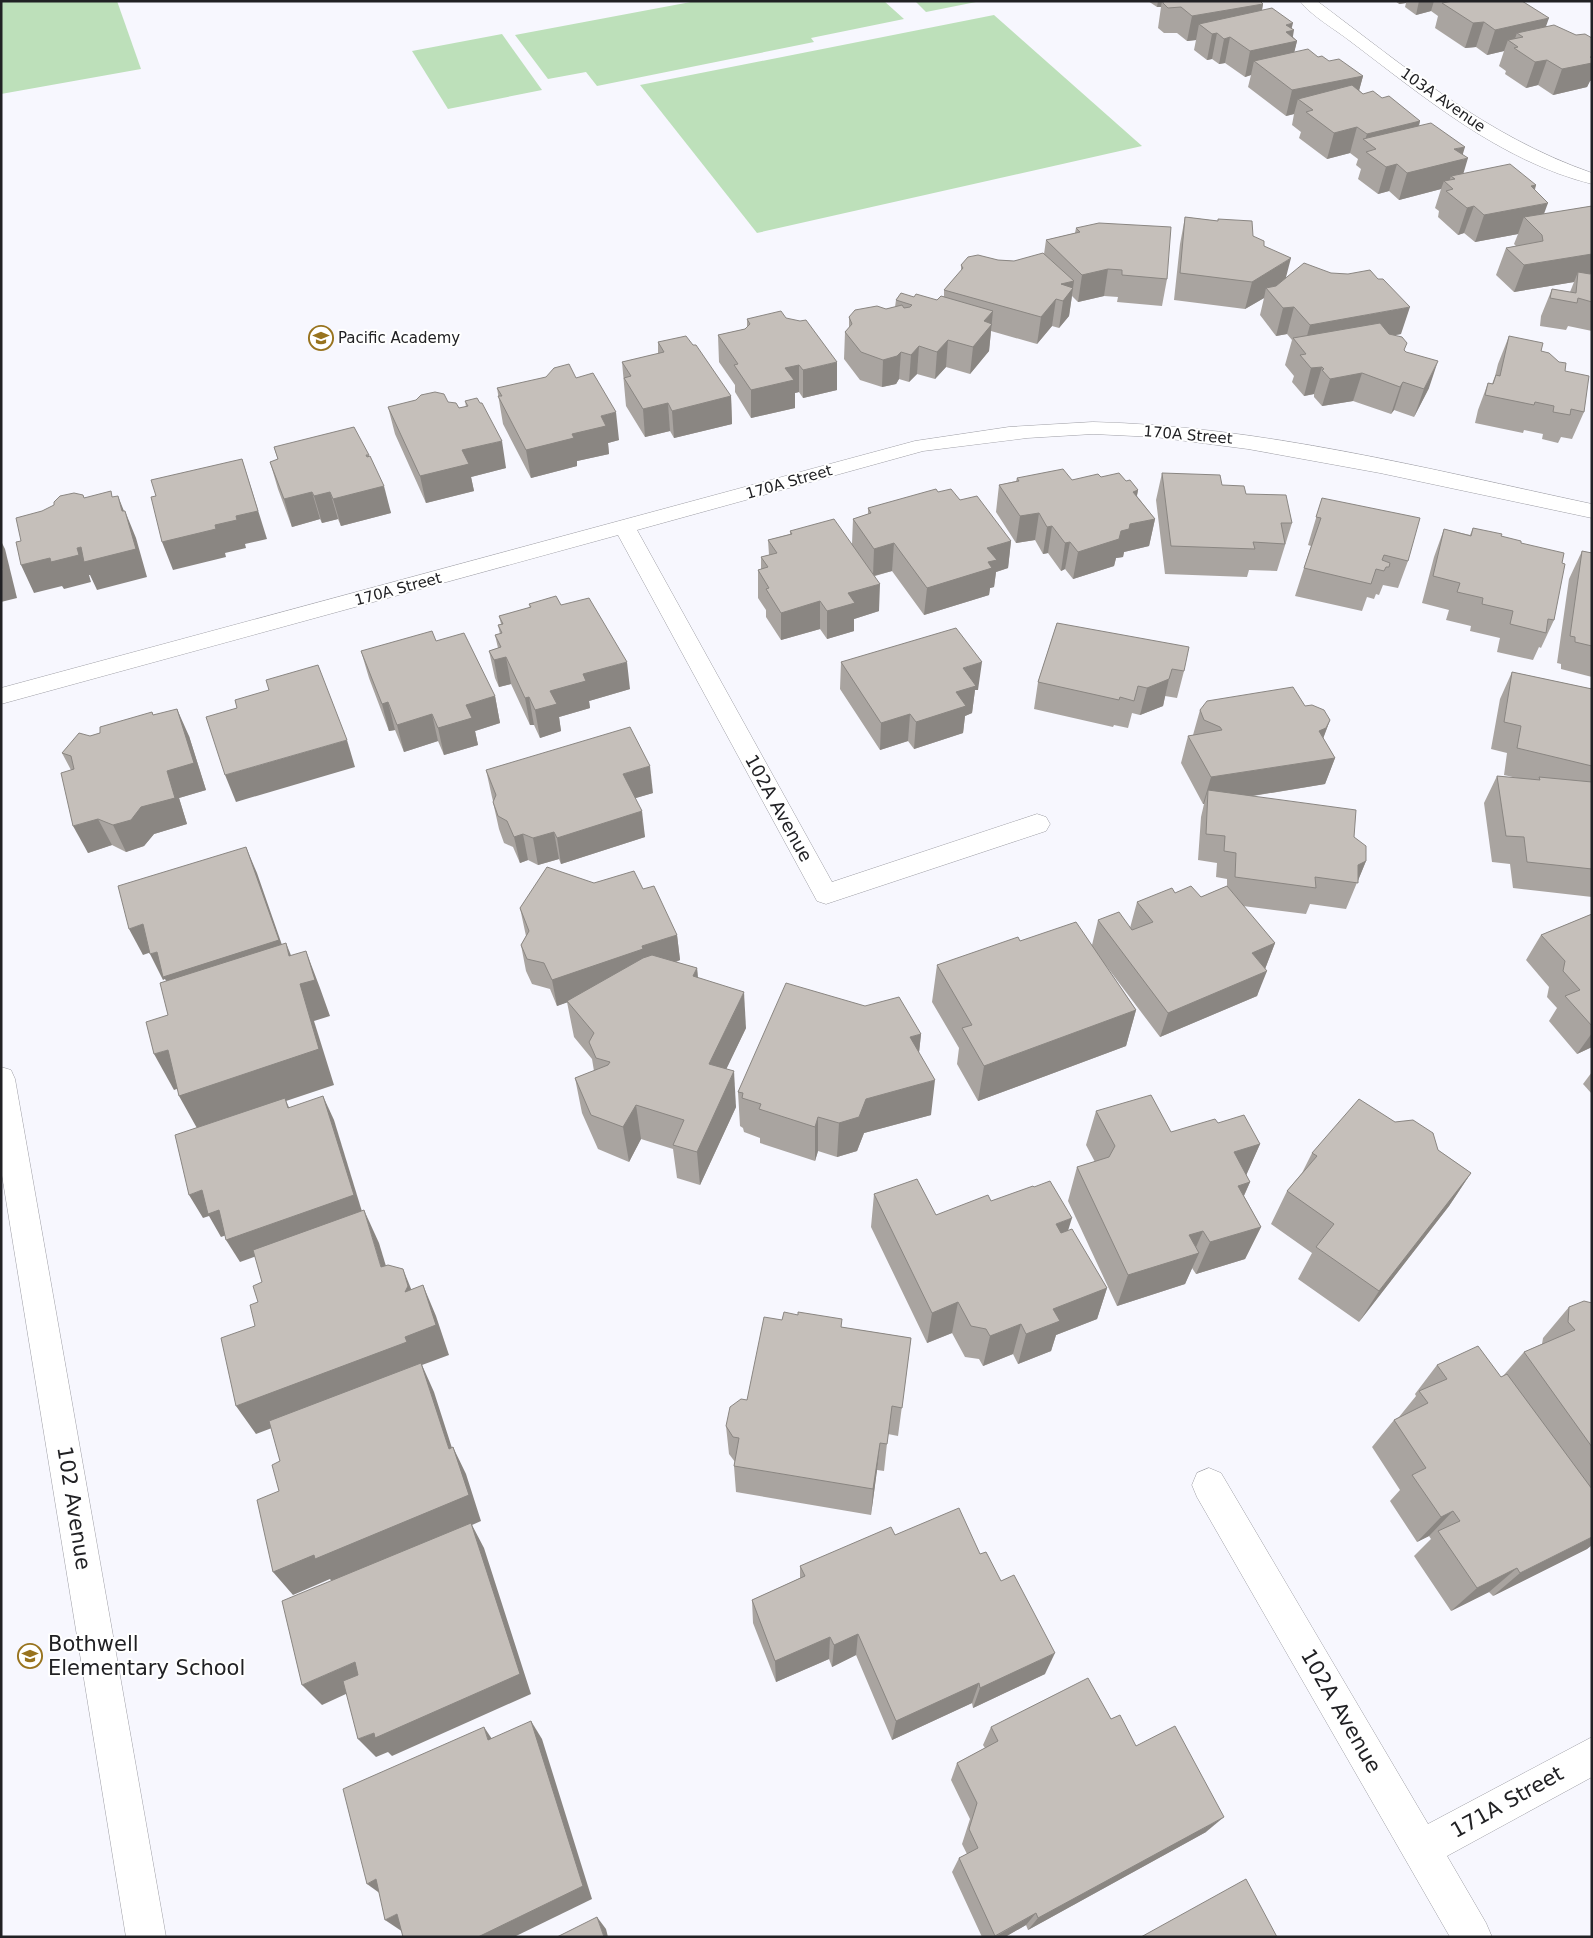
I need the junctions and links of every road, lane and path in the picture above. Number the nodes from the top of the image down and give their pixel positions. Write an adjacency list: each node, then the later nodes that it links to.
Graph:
1 (1307, 1): 2 (street, 103A Avenue)
2 (1592, 179)
3 (1592, 511): 4 (street, 170A Street)
4 (625, 528): 5 (street, 170A Street); 6 (street, 102A Avenue)
5 (1, 696)
6 (1037, 824)
7 (1, 1079): 11 (street, 102 Avenue)
8 (1209, 1485): 10 (street, 102A Avenue)
9 (1592, 1756): 10 (street, 171A Street)
10 (1421, 1849): 12 (street, 102A Avenue)
11 (146, 1937)
12 (1472, 1937)

